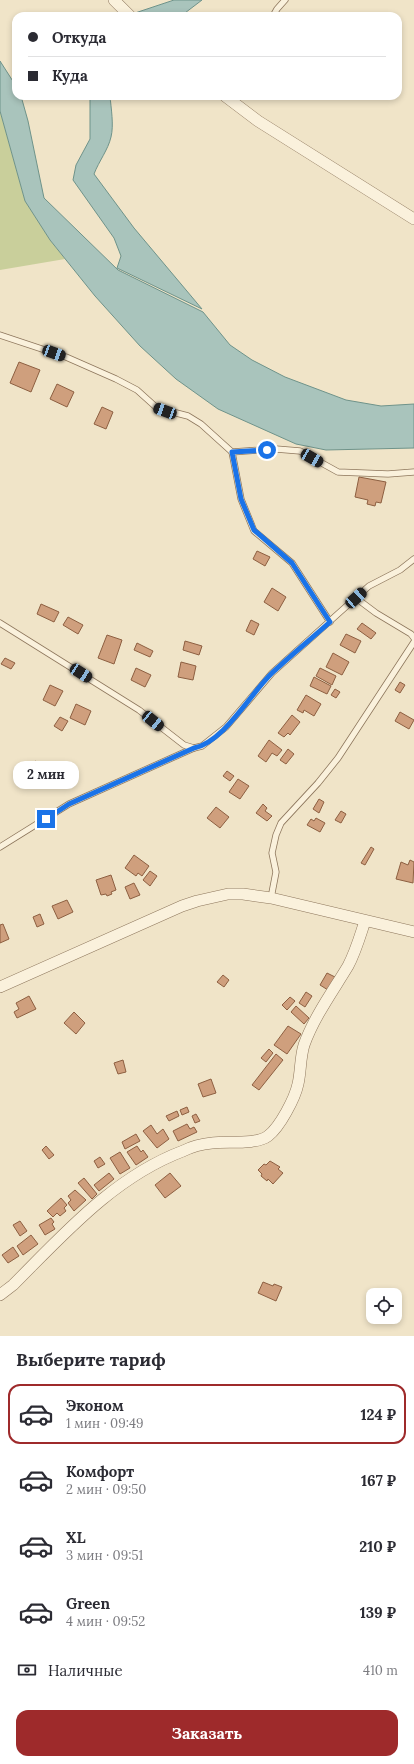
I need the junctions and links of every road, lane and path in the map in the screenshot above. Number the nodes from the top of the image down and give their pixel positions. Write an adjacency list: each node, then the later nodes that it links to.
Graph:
1 (114, 0): 3 (street)
2 (285, 0): 4 (lane)
3 (126, 12)
4 (275, 12)
5 (232, 100): 6 (street)
6 (414, 219)
7 (0, 335): 8 (lane)
8 (232, 452): 9 (lane); 12 (lane)
9 (414, 472)
10 (414, 559): 11 (lane)
11 (356, 598): 12 (lane); 14 (lane)
12 (330, 622): 16 (lane)
13 (0, 623): 16 (lane)
14 (414, 638)
15 (414, 642): 18 (lane)
16 (194, 748): 17 (lane)
17 (0, 847)
18 (271, 898): 19 (street); 21 (street)
19 (365, 921): 20 (street); 22 (street)
20 (414, 932)
21 (0, 986)
22 (0, 1295)

